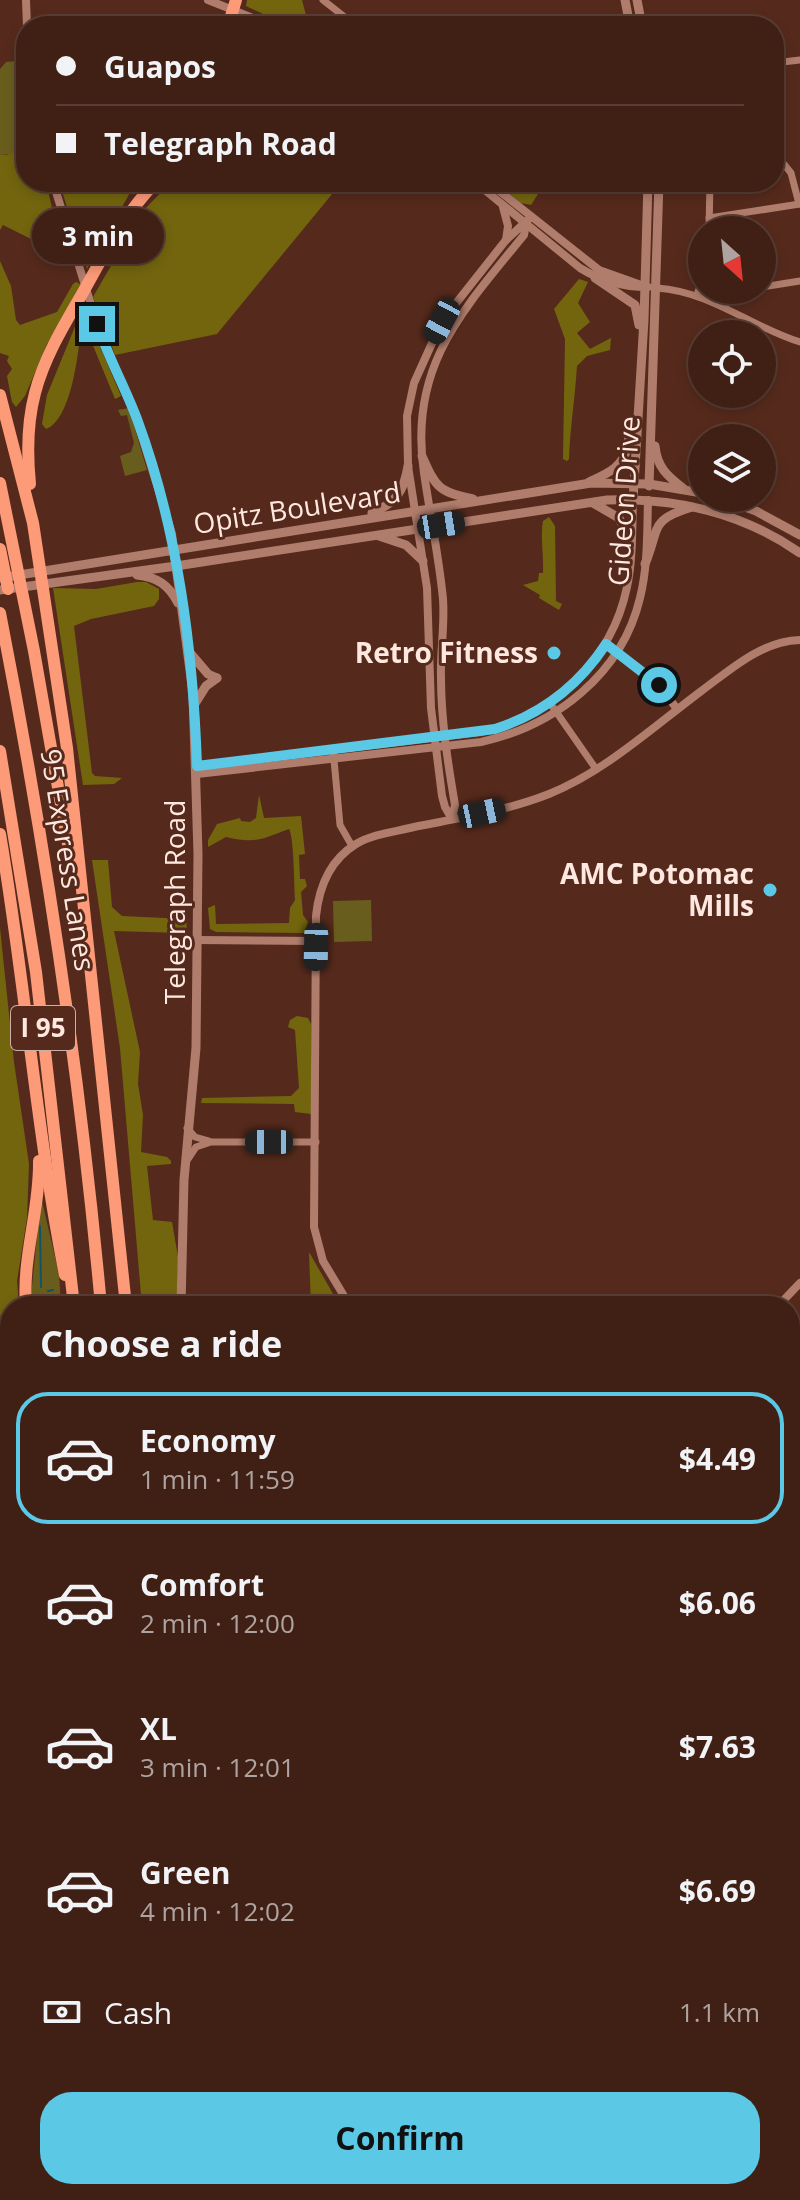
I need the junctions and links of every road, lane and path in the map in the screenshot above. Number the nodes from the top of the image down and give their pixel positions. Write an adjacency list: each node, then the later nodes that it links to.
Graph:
1 (208, 0): 5 (street)
2 (323, 0): 6 (street)
3 (637, 1): 4 (main road)
4 (626, 2)
5 (252, 16)
6 (343, 16)
7 (784, 164): 17 (street)
8 (56, 192): 60 (street, Telegraph Road)
9 (139, 192): 21 (highway)
10 (148, 192): 21 (highway)
11 (487, 192): 16 (street)
12 (499, 192): 20 (street)
13 (648, 192): 26 (main road, Gideon Drive)
14 (659, 192): 27 (main road, Gideon Drive)
15 (710, 192): 18 (street)
16 (501, 204): 20 (street); 22 (street)
17 (800, 204): 19 (street)
18 (709, 216)
19 (722, 216)
20 (528, 220): 22 (street); 23 (street); 26 (street); 36 (street)
21 (120, 227): 58 (highway)
22 (506, 240): 37 (street)
23 (595, 278): 26 (street); 31 (main road)
24 (800, 281): 25 (street)
25 (776, 285)
26 (645, 287): 27 (street); 31 (main road, Gideon Drive)
27 (657, 288): 28 (street); 35 (main road, Gideon Drive)
28 (688, 293)
29 (720, 304): 30 (street)
30 (724, 306): 32 (street)
31 (642, 332): 34 (main road, Gideon Drive)
32 (800, 342)
33 (0, 395): 58 (highway)
34 (637, 419): 39 (main road, Gideon Drive); 40 (main road)
35 (651, 433): 41 (main road, Gideon Drive); 42 (main road)
36 (422, 456): 43 (main road); 49 (street)
37 (408, 466): 50 (street); 53 (main road)
38 (0, 483): 95 (highway, I 95)
39 (634, 483): 40 (main road, Opitz Boulevard); 41 (main road, Opitz Boulevard); 44 (main road, Gideon Drive)
40 (583, 484): 43 (main road, Opitz Boulevard)
41 (649, 484): 42 (main road, Opitz Boulevard); 45 (main road, Gideon Drive)
42 (686, 490)
43 (481, 500): 49 (main road, Opitz Boulevard)
44 (633, 500): 45 (main road, Opitz Boulevard); 46 (main road, Opitz Boulevard); 59 (street, Gideon Drive)
45 (648, 500): 47 (main road, Opitz Boulevard); 64 (street, Gideon Drive)
46 (590, 502): 54 (main road, Opitz Boulevard); 59 (main road)
47 (688, 505)
48 (688, 508): 64 (main road)
49 (430, 509): 50 (main road, Opitz Boulevard); 54 (street)
50 (415, 511): 53 (main road, Opitz Boulevard); 55 (street)
51 (712, 512): 62 (main road, Opitz Boulevard)
52 (758, 512): 57 (main road)
53 (357, 520): 60 (main road, Opitz Boulevard)
54 (433, 526): 55 (main road, Opitz Boulevard); 80 (street)
55 (418, 529): 56 (main road, Opitz Boulevard); 63 (street)
56 (376, 535): 63 (main road); 65 (main road, Opitz Boulevard)
57 (800, 535)
58 (36, 539): 95 (highway)
59 (631, 543): 73 (street, Gideon Drive)
60 (174, 551): 65 (main road, Telegraph Road); 67 (main road, Opitz Boulevard)
61 (1, 553): 67 (highway)
62 (800, 553)
63 (423, 561): 81 (street)
64 (645, 564): 74 (street, Gideon Drive)
65 (176, 566): 66 (main road, Opitz Boulevard); 69 (main road, Telegraph Road)
66 (102, 575): 67 (main road, Opitz Boulevard); 69 (main road)
67 (3, 584)
68 (0, 613): 105 (highway, 95 Express Lanes)
69 (184, 617): 75 (main road, Telegraph Road)
70 (800, 633): 72 (street)
71 (800, 640): 72 (street)
72 (787, 641): 78 (street)
73 (606, 644): 74 (street); 76 (street, Gideon Drive)
74 (618, 652): 78 (street); 79 (street, Gideon Drive)
75 (189, 653): 77 (main road, Telegraph Road); 77 (main road)
76 (550, 703): 79 (street); 80 (street, Gideon Drive)
77 (194, 706): 88 (main road, Telegraph Road)
78 (677, 709): 87 (street)
79 (557, 712): 82 (street, Gideon Drive); 87 (street)
80 (446, 736): 81 (street, Gideon Drive); 82 (street)
81 (435, 738): 83 (street); 84 (street, Gideon Drive)
82 (447, 747): 83 (street, Gideon Drive); 89 (street)
83 (436, 748): 86 (street, Gideon Drive); 89 (street)
84 (333, 749): 86 (street); 88 (street, Gideon Drive)
85 (0, 751): 104 (highway, I 95)
86 (334, 760): 88 (street, Gideon Drive); 91 (street)
87 (596, 769): 89 (street)
88 (197, 770): 93 (main road, Telegraph Road)
89 (452, 819): 91 (street)
90 (0, 834): 96 (highway)
91 (352, 846): 94 (street)
92 (0, 881): 96 (highway)
93 (198, 940): 94 (street); 98 (main road, Telegraph Road)
94 (316, 941): 100 (street)
95 (89, 968): 106 (highway, I 95)
96 (22, 978): 97 (highway)
97 (38, 1098): 102 (highway); 103 (highway)
98 (187, 1128): 99 (street); 101 (main road, Telegraph Road)
99 (211, 1142): 100 (street); 101 (street)
100 (316, 1142): 108 (street)
101 (185, 1165): 107 (main road, Telegraph Road)
102 (26, 1296)
103 (71, 1296)
104 (72, 1296)
105 (100, 1296)
106 (125, 1296)
107 (181, 1296)
108 (344, 1296)

